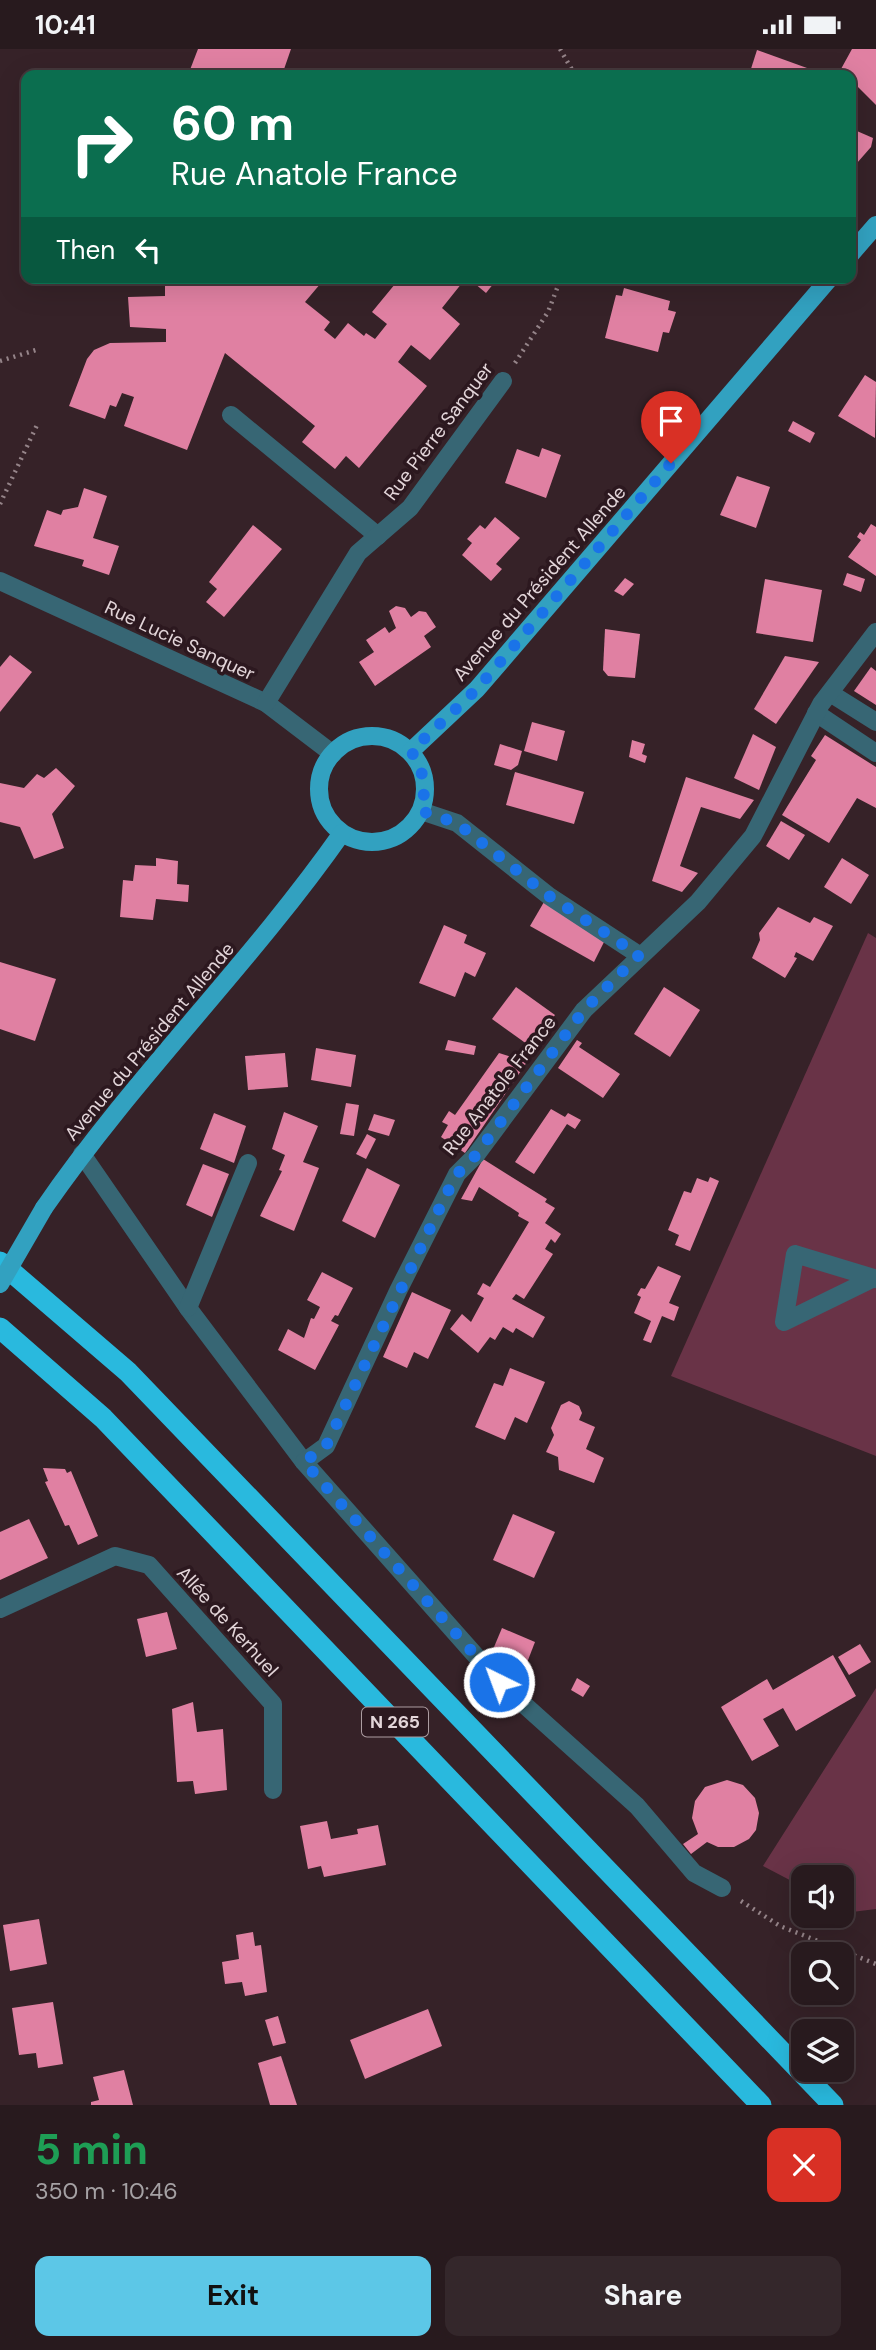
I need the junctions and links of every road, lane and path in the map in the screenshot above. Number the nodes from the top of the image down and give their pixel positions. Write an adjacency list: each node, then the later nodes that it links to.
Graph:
1 (560, 49): 2 (path)
2 (572, 70)
3 (876, 225): 4 (main road)
4 (856, 248)
5 (559, 284): 9 (path, Rue Pierre Sanquer)
6 (825, 284): 20 (main road, Avenue du Président Allende)
7 (36, 350): 8 (path)
8 (0, 361)
9 (503, 381): 13 (street, Rue Pierre Sanquer)
10 (231, 415): 13 (street)
11 (37, 425): 12 (path)
12 (0, 504)
13 (378, 536): 17 (street, Rue Pierre Sanquer)
14 (0, 581): 17 (street, Rue Lucie Sanquer)
15 (876, 632): 16 (street, Rue Anatole France)
16 (830, 692): 18 (street, Rue Anatole France); 19 (street)
17 (266, 703): 22 (street, Rue Lucie Sanquer)
18 (816, 713): 21 (street); 25 (street, Rue Anatole France)
19 (876, 722)
20 (411, 751): 22 (main road); 23 (main road)
21 (876, 753)
22 (333, 754): 24 (main road)
23 (421, 811): 24 (main road); 25 (street)
24 (342, 833): 26 (main road, Avenue du Président Allende)
25 (639, 955): 33 (street, Rue Anatole France)
26 (82, 1154): 30 (main road, Avenue du Président Allende, bridge); 31 (street)
27 (248, 1163): 31 (street)
28 (0, 1262): 39 (highway, N 265)
29 (875, 1278): 29 (street)
30 (0, 1284)
31 (188, 1308): 33 (street)
32 (0, 1328): 38 (highway, N 265)
33 (304, 1462): 36 (street)
34 (0, 1609): 35 (street, Allée de Kerhuel)
35 (274, 1790)
36 (722, 1888): 37 (path)
37 (876, 1964)
38 (761, 2105)
39 (833, 2105)

